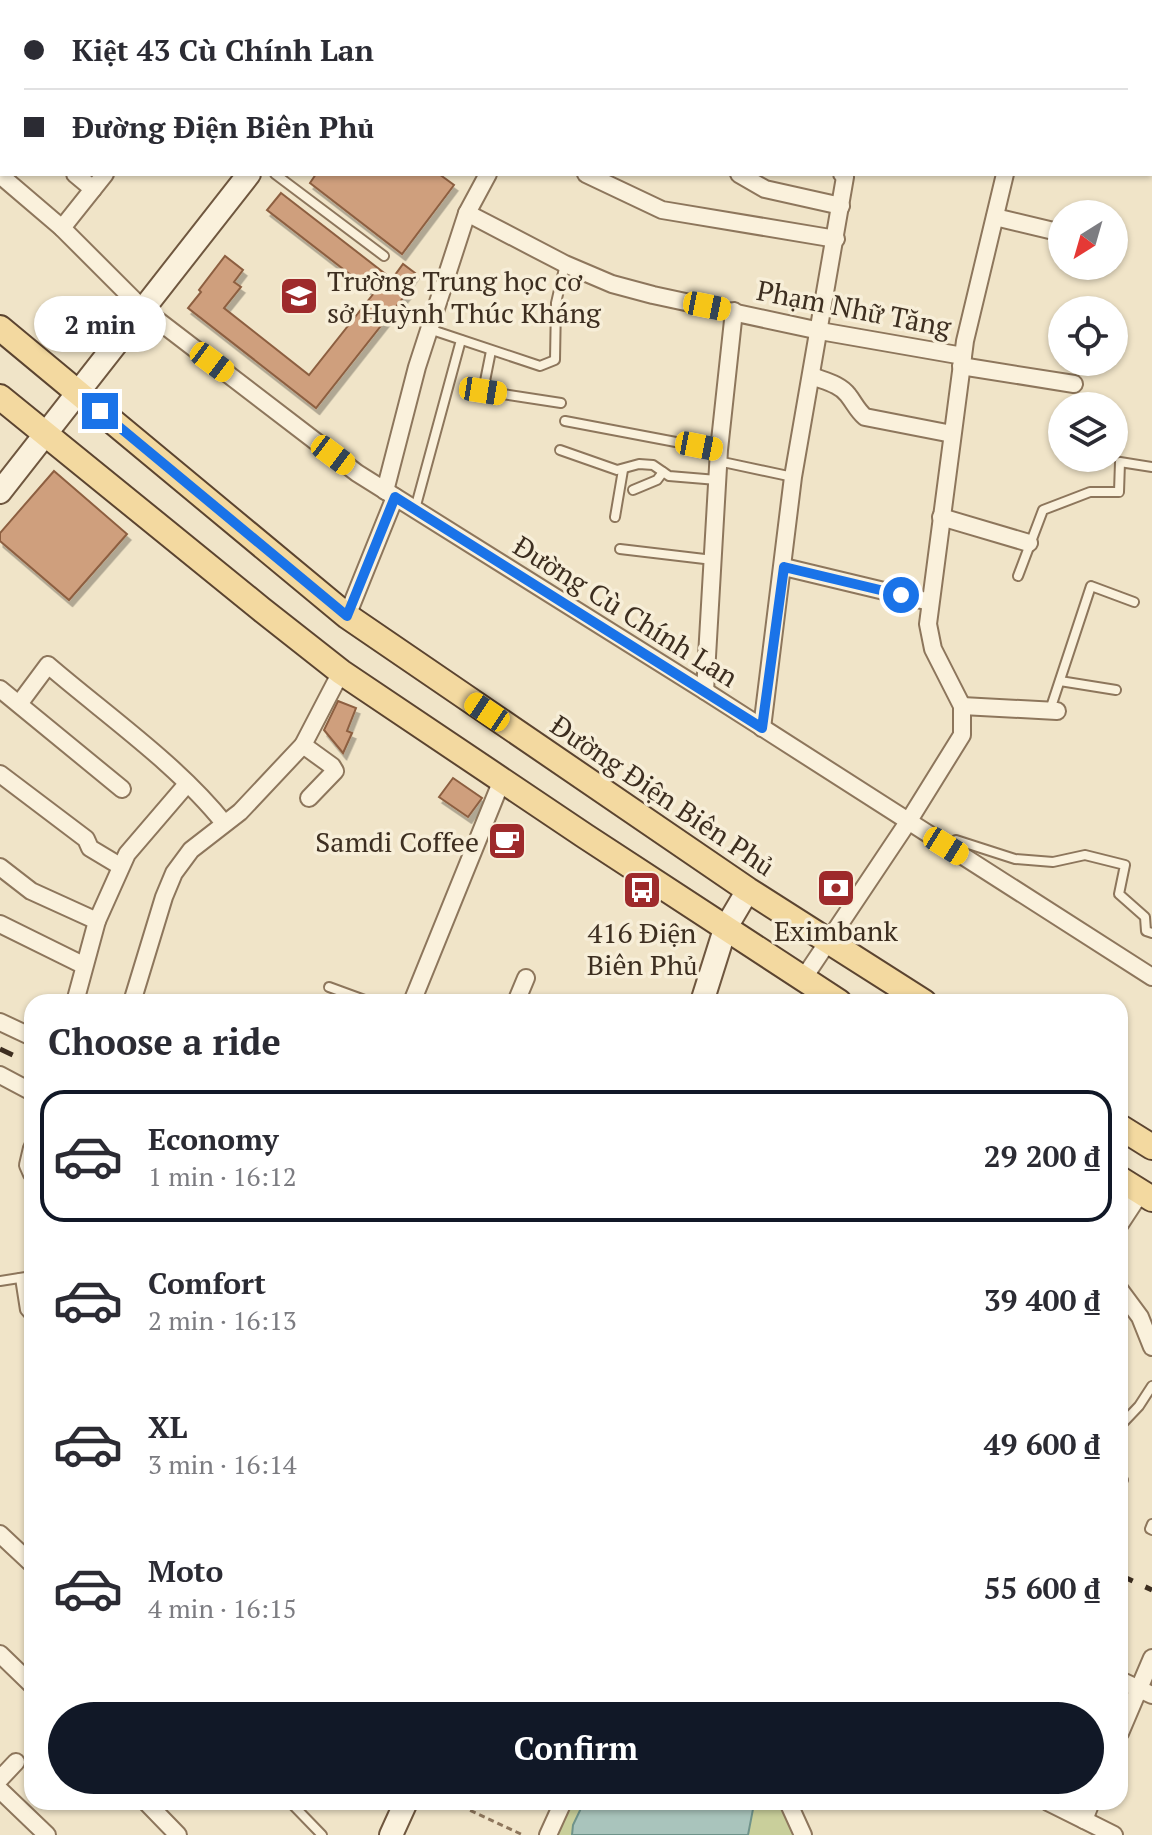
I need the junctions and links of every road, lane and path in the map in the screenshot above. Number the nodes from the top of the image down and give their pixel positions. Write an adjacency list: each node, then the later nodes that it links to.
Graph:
1 (1, 176): 15 (street, Đường Cù Chính Lan)
2 (77, 176): 11 (street)
3 (103, 176): 11 (street)
4 (247, 176): 20 (street)
5 (278, 176): 18 (lane)
6 (487, 176): 13 (street)
7 (590, 176): 17 (street)
8 (742, 176): 12 (street)
9 (845, 176): 12 (street)
10 (1005, 176): 14 (street)
11 (93, 189): 15 (street)
12 (841, 206): 17 (street)
13 (467, 213): 19 (street, Phạm Nhữ Tăng); 23 (street)
14 (995, 217): 16 (street); 27 (street)
15 (62, 228): 20 (street, Đường Cù Chính Lan)
16 (1048, 230)
17 (836, 239): 24 (street)
18 (384, 256)
19 (565, 264): 21 (street, Phạm Nhữ Tăng); 26 (lane)
20 (143, 309): 30 (street); 45 (street, Đường Cù Chính Lan)
21 (734, 311): 24 (street, Phạm Nhữ Tăng); 37 (street)
22 (0, 328): 30 (main road, Đường Điện Biên Phủ)
23 (429, 329): 25 (lane); 45 (street)
24 (820, 331): 27 (street, Phạm Nhữ Tăng); 28 (street)
25 (461, 340): 26 (lane); 46 (lane)
26 (491, 351): 32 (lane)
27 (962, 361): 29 (street, Phạm Nhữ Tăng); 35 (street)
28 (812, 376): 35 (street); 41 (street)
29 (1074, 384)
30 (78, 393): 34 (street); 56 (main road, Đường Điện Biên Phủ)
31 (0, 397): 34 (main road)
32 (561, 403)
33 (565, 421): 37 (lane)
34 (45, 434): 44 (street); 57 (main road)
35 (952, 434): 48 (street)
36 (560, 450): 39 (lane)
37 (719, 455): 41 (lane); 42 (street)
38 (1152, 467): 49 (lane)
39 (623, 470): 40 (lane); 47 (lane)
40 (663, 472): 42 (lane); 43 (lane)
41 (793, 477): 52 (street)
42 (717, 480): 51 (street)
43 (633, 490)
44 (0, 492)
45 (390, 494): 46 (street, Đường Cù Chính Lan); 56 (street)
46 (415, 510): 61 (street, Đường Cù Chính Lan)
47 (615, 517)
48 (941, 517): 49 (street); 54 (street)
49 (1029, 543): 53 (lane)
50 (620, 549): 51 (lane)
51 (713, 560): 61 (street)
52 (784, 567): 54 (street); 65 (street)
53 (1018, 576)
54 (930, 602): 63 (street)
55 (1134, 602): 58 (lane)
56 (347, 616): 77 (main road, Đường Điện Biên Phủ)
57 (341, 672): 66 (street); 68 (main road)
58 (1060, 681): 60 (lane); 64 (lane)
59 (0, 689): 62 (street)
60 (1116, 690)
61 (705, 691): 65 (street, Đường Cù Chính Lan)
62 (19, 704): 69 (street); 70 (street)
63 (962, 706): 64 (street); 72 (street)
64 (1053, 711)
65 (762, 728): 72 (street, Đường Cù Chính Lan)
66 (303, 745): 71 (street); 73 (street)
67 (0, 774): 75 (street)
68 (502, 780): 80 (main road); 91 (street)
69 (187, 784): 73 (street); 75 (street)
70 (122, 789)
71 (309, 798)
72 (908, 822): 74 (street, Đường Cù Chính Lan); 82 (street)
73 (224, 823): 89 (street)
74 (946, 846): 81 (lane); 84 (street, Đường Cù Chính Lan)
75 (120, 866): 78 (street)
76 (0, 867): 78 (street)
77 (748, 890): 80 (street); 82 (main road, Đường Điện Biên Phủ)
78 (97, 921): 83 (street)
79 (0, 924): 83 (street)
80 (725, 929): 86 (main road); 93 (street)
81 (1152, 933)
82 (828, 941): 86 (street); 95 (main road, Đường Điện Biên Phủ)
83 (83, 965): 88 (street)
84 (1152, 977)
85 (526, 978): 92 (street)
86 (803, 979): 94 (main road)
87 (329, 987): 90 (lane)
88 (77, 994)
89 (134, 994)
90 (348, 994)
91 (415, 994)
92 (519, 994)
93 (705, 994)
94 (826, 994)
95 (911, 994)
96 (0, 1022): 97 (street)
97 (24, 1033)
98 (0, 1075): 99 (street)
99 (24, 1088)
100 (1128, 1132): 101 (main road)
101 (1152, 1147)
102 (1128, 1184): 103 (main road)
103 (1146, 1195): 104 (street)
104 (1128, 1215)
105 (24, 1277): 106 (lane)
106 (20, 1278): 107 (lane); 109 (lane)
107 (0, 1281)
108 (1128, 1301): 110 (street)
109 (24, 1304)
110 (1152, 1347)
111 (1152, 1386): 112 (lane)
112 (1128, 1418)
113 (0, 1534): 114 (street)
114 (24, 1556)
115 (0, 1654): 117 (street)
116 (1152, 1658): 118 (street)
117 (24, 1677)
118 (1145, 1692): 119 (street)
119 (1128, 1720)
120 (16, 1762): 121 (street)
121 (0, 1779)
122 (0, 1790): 132 (street)
123 (154, 1810): 133 (street)
124 (298, 1810): 134 (lane)
125 (402, 1810): 135 (street)
126 (469, 1810): 136 (path)
127 (559, 1810): 137 (street)
128 (792, 1810): 138 (street)
129 (1064, 1810): 131 (street)
130 (1088, 1810): 131 (street)
131 (1084, 1820): 139 (street)
132 (47, 1835)
133 (178, 1835)
134 (322, 1835)
135 (391, 1835)
136 (523, 1835)
137 (548, 1835)
138 (803, 1835)
139 (1114, 1835)

